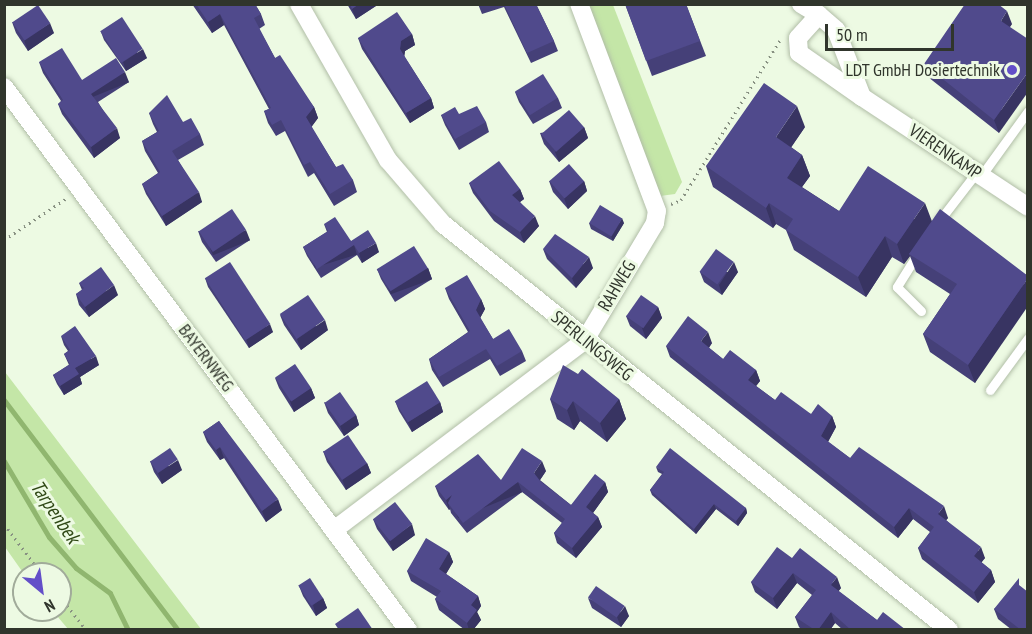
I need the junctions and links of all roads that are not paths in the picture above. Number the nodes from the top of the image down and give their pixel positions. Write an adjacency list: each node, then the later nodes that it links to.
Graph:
1 (299, 4): 14 (street, SPERLINGSWEG)
2 (579, 4): 14 (street, RAHWEG)
3 (801, 4): 4 (street)
4 (819, 15): 6 (street); 6 (street, VIERENKAMP)
5 (4, 87): 16 (street, BAYERNWEG)
6 (862, 97): 8 (street, VIERENKAMP)
7 (1028, 111): 8 (lane)
8 (979, 175): 9 (street, VIERENKAMP); 10 (lane)
9 (1028, 207)
10 (931, 233)
11 (925, 242): 12 (lane)
12 (921, 311)
13 (1028, 338): 15 (lane)
14 (585, 340): 16 (street, RAHWEG); 18 (street, SPERLINGSWEG)
15 (990, 390)
16 (333, 530): 17 (street, BAYERNWEG)
17 (408, 630)
18 (949, 630)

